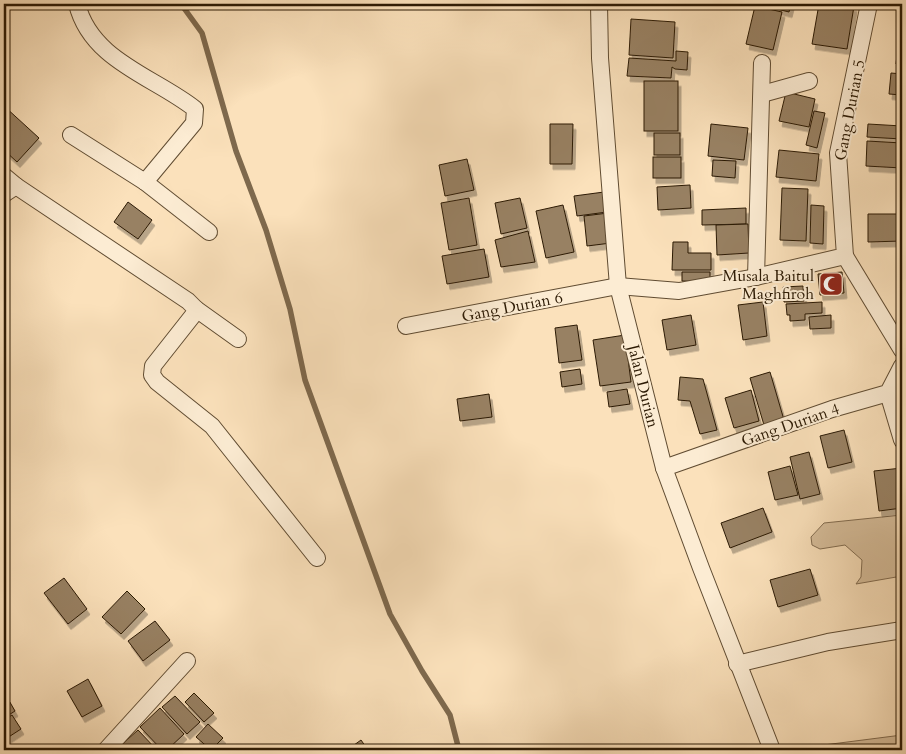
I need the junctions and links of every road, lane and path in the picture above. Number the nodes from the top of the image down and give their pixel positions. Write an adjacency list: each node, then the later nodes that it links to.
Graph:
1 (77, 4): 8 (street)
2 (599, 4): 13 (street, Jalan Durian)
3 (869, 4): 11 (street, Gang Durian 5)
4 (762, 63): 6 (street)
5 (809, 81): 6 (street)
6 (762, 94): 12 (street)
7 (71, 135): 8 (street)
8 (146, 182): 10 (street)
9 (8, 185): 14 (street)
10 (209, 232)
11 (845, 256): 12 (street); 17 (street)
12 (756, 277): 13 (street)
13 (618, 286): 15 (street, Gang Durian 6); 21 (street, Jalan Durian)
14 (196, 309): 16 (street); 22 (street)
15 (406, 326)
16 (238, 339)
17 (902, 350)
18 (902, 366): 19 (street)
19 (888, 393): 20 (street); 21 (street, Gang Durian 4)
20 (902, 440)
21 (664, 468): 25 (street, Jalan Durian)
22 (317, 558)
23 (902, 630): 25 (street)
24 (187, 661): 26 (street)
25 (737, 664): 27 (street, Jalan Durian)
26 (106, 750)
27 (772, 750)

